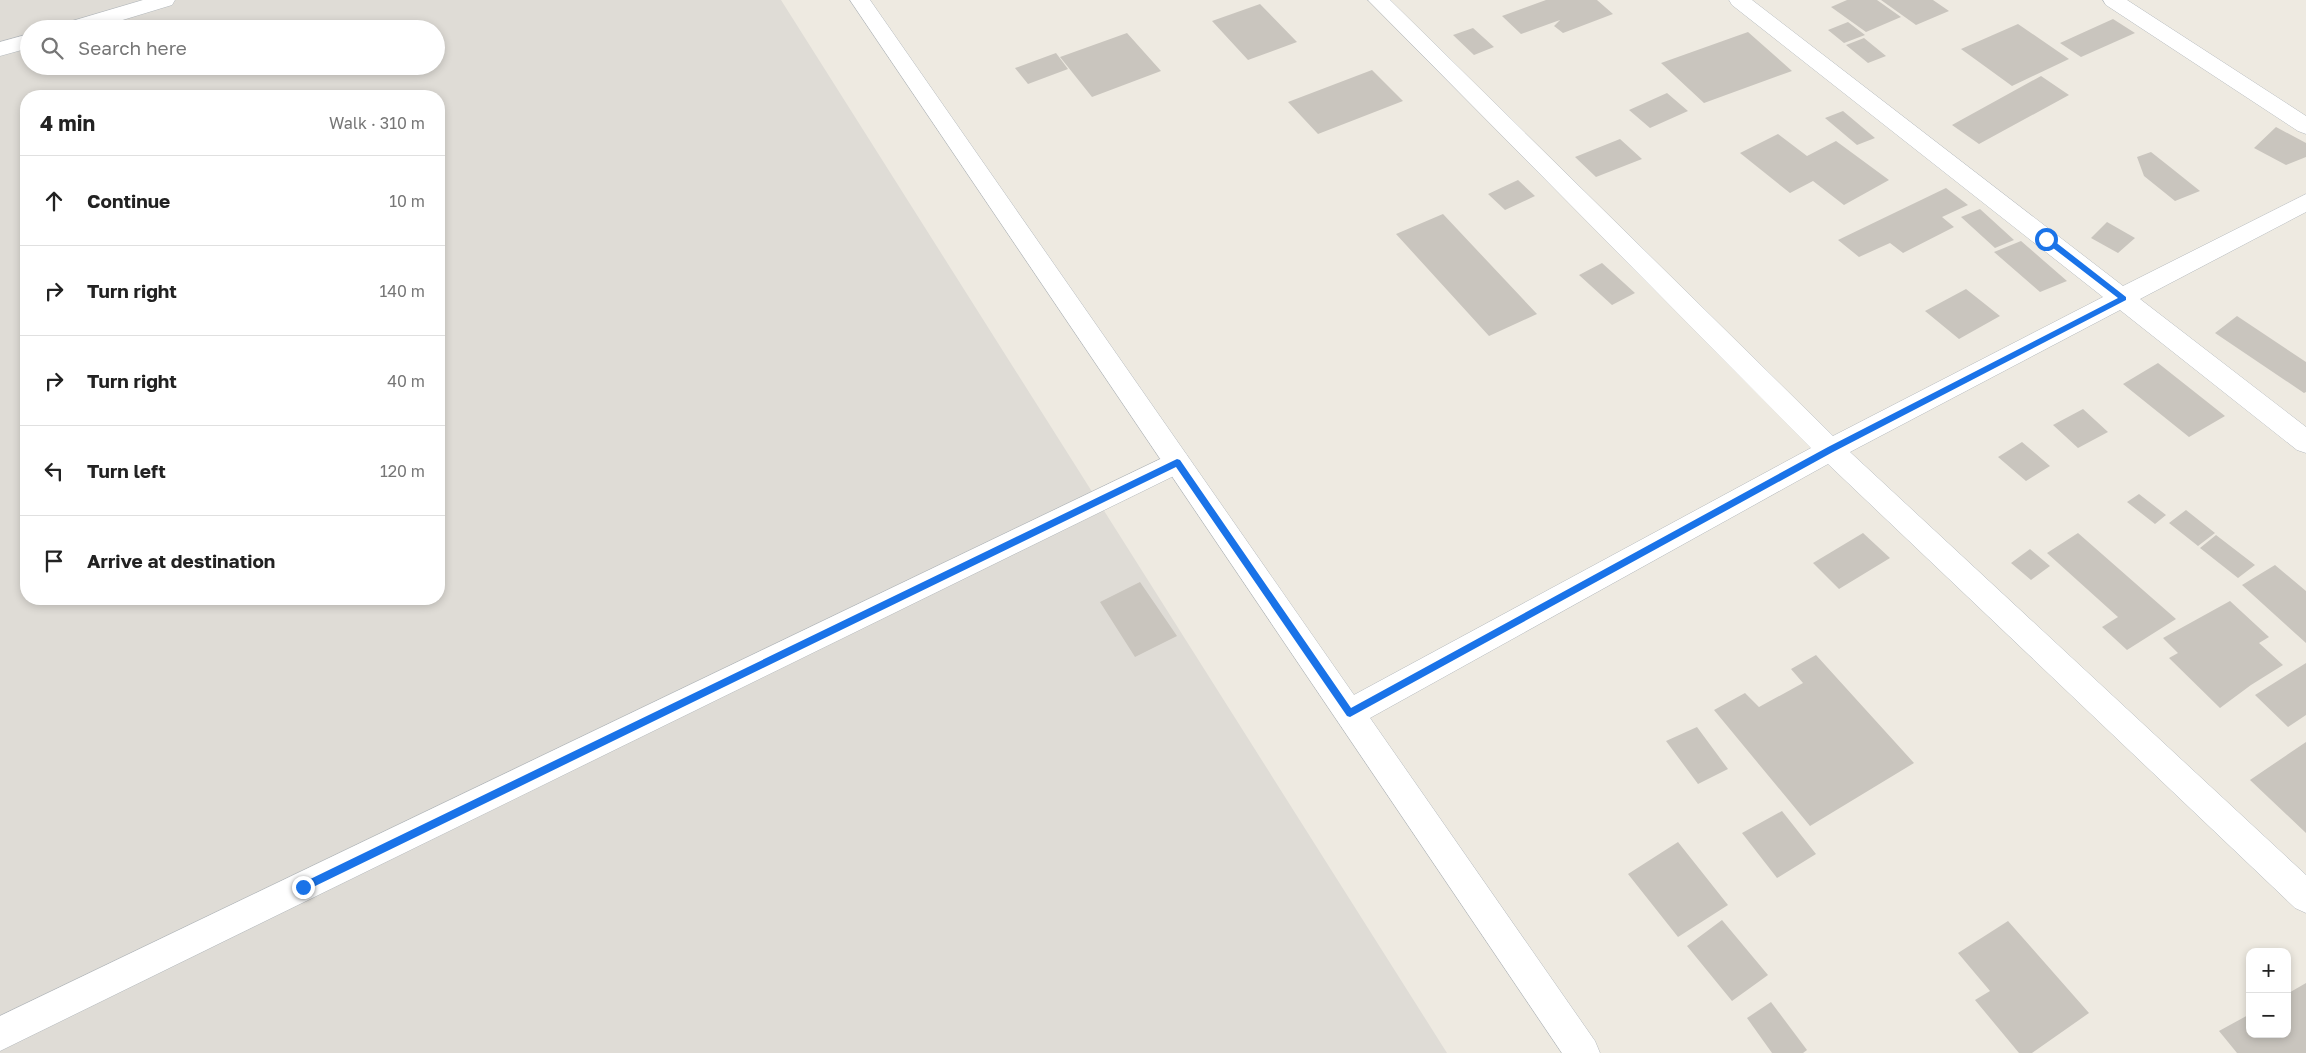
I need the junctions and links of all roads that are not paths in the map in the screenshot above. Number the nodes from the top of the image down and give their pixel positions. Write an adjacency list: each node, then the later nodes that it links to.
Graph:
1 (165, 0): 6 (street)
2 (860, 0): 14 (street)
3 (1378, 0): 13 (street)
4 (1739, 0): 11 (street)
5 (2114, 0): 9 (street)
6 (98, 20)
7 (20, 43): 8 (street)
8 (0, 49)
9 (2306, 126)
10 (2306, 202): 11 (street)
11 (2123, 298): 12 (street); 13 (street)
12 (2306, 442)
13 (1830, 450): 15 (street); 16 (street)
14 (1177, 462): 15 (street); 17 (street)
15 (1350, 713): 18 (street)
16 (2306, 897)
17 (0, 1034)
18 (1583, 1053)

